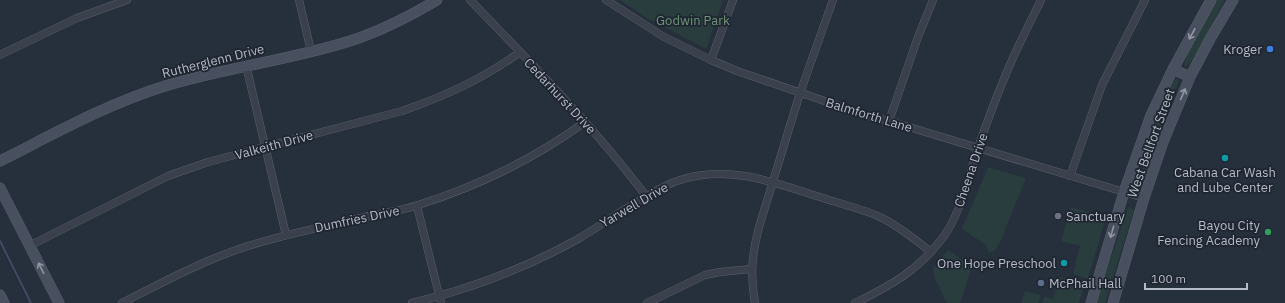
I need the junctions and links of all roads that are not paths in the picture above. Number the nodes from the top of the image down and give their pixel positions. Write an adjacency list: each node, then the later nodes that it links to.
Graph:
1 (127, 0): 15 (street)
2 (298, 0): 13 (street)
3 (438, 0): 13 (main road, Rutherglenn Drive)
4 (470, 0): 14 (street, Cedarhurst Drive)
5 (606, 0): 16 (street, Balmforth Lane)
6 (733, 0): 16 (street)
7 (833, 0): 20 (street)
8 (933, 0): 21 (street)
9 (1041, 0): 24 (street, Cheena Drive)
10 (1145, 0): 26 (street)
11 (1211, 0): 18 (main road, West Bellfort Street, one-way to 18)
12 (1233, 0): 19 (main road, West Bellfort Street)
13 (311, 51): 17 (main road, Rutherglenn Drive)
14 (520, 52): 22 (street, Cedarhurst Drive); 23 (street, Valkeith Drive)
15 (0, 55)
16 (711, 60): 20 (street, Balmforth Lane)
17 (246, 65): 23 (street); 25 (main road, Rutherglenn Drive)
18 (1173, 69): 19 (main road); 29 (main road, West Bellfort Street)
19 (1190, 77): 31 (main road, West Bellfort Street, one-way to 19)
20 (800, 93): 21 (street, Balmforth Lane); 27 (street)
21 (889, 121): 24 (street, Balmforth Lane)
22 (585, 122): 30 (street, Cedarhurst Drive); 32 (street, Dumfries Drive)
23 (266, 148): 33 (street); 34 (street, Valkeith Drive)
24 (978, 148): 26 (street, Balmforth Lane); 35 (street, Cheena Drive)
25 (0, 161)
26 (1070, 176): 29 (street, Balmforth Lane)
27 (773, 183): 30 (street, Yarwell Drive); 35 (street, Yarwell Drive); 36 (street)
28 (0, 188): 34 (main road)
29 (1124, 192): 31 (street, Balmforth Lane); 46 (main road, West Bellfort Street, one-way to 46)
30 (646, 196): 38 (street, Yarwell Drive)
31 (1144, 198): 47 (main road, West Bellfort Street)
32 (417, 206): 33 (street, Dumfries Drive); 38 (street)
33 (286, 235): 41 (street, Dumfries Drive)
34 (30, 246): 40 (main road, one-way to 34)
35 (931, 252): 45 (street, Cheena Drive)
36 (752, 269): 43 (street); 44 (street)
37 (0, 295): 39 (main road)
38 (440, 300): 42 (street, Yarwell Drive)
39 (4, 303)
40 (59, 303)
41 (122, 303)
42 (412, 303)
43 (647, 303)
44 (755, 303)
45 (855, 303)
46 (1091, 303)
47 (1113, 303)

